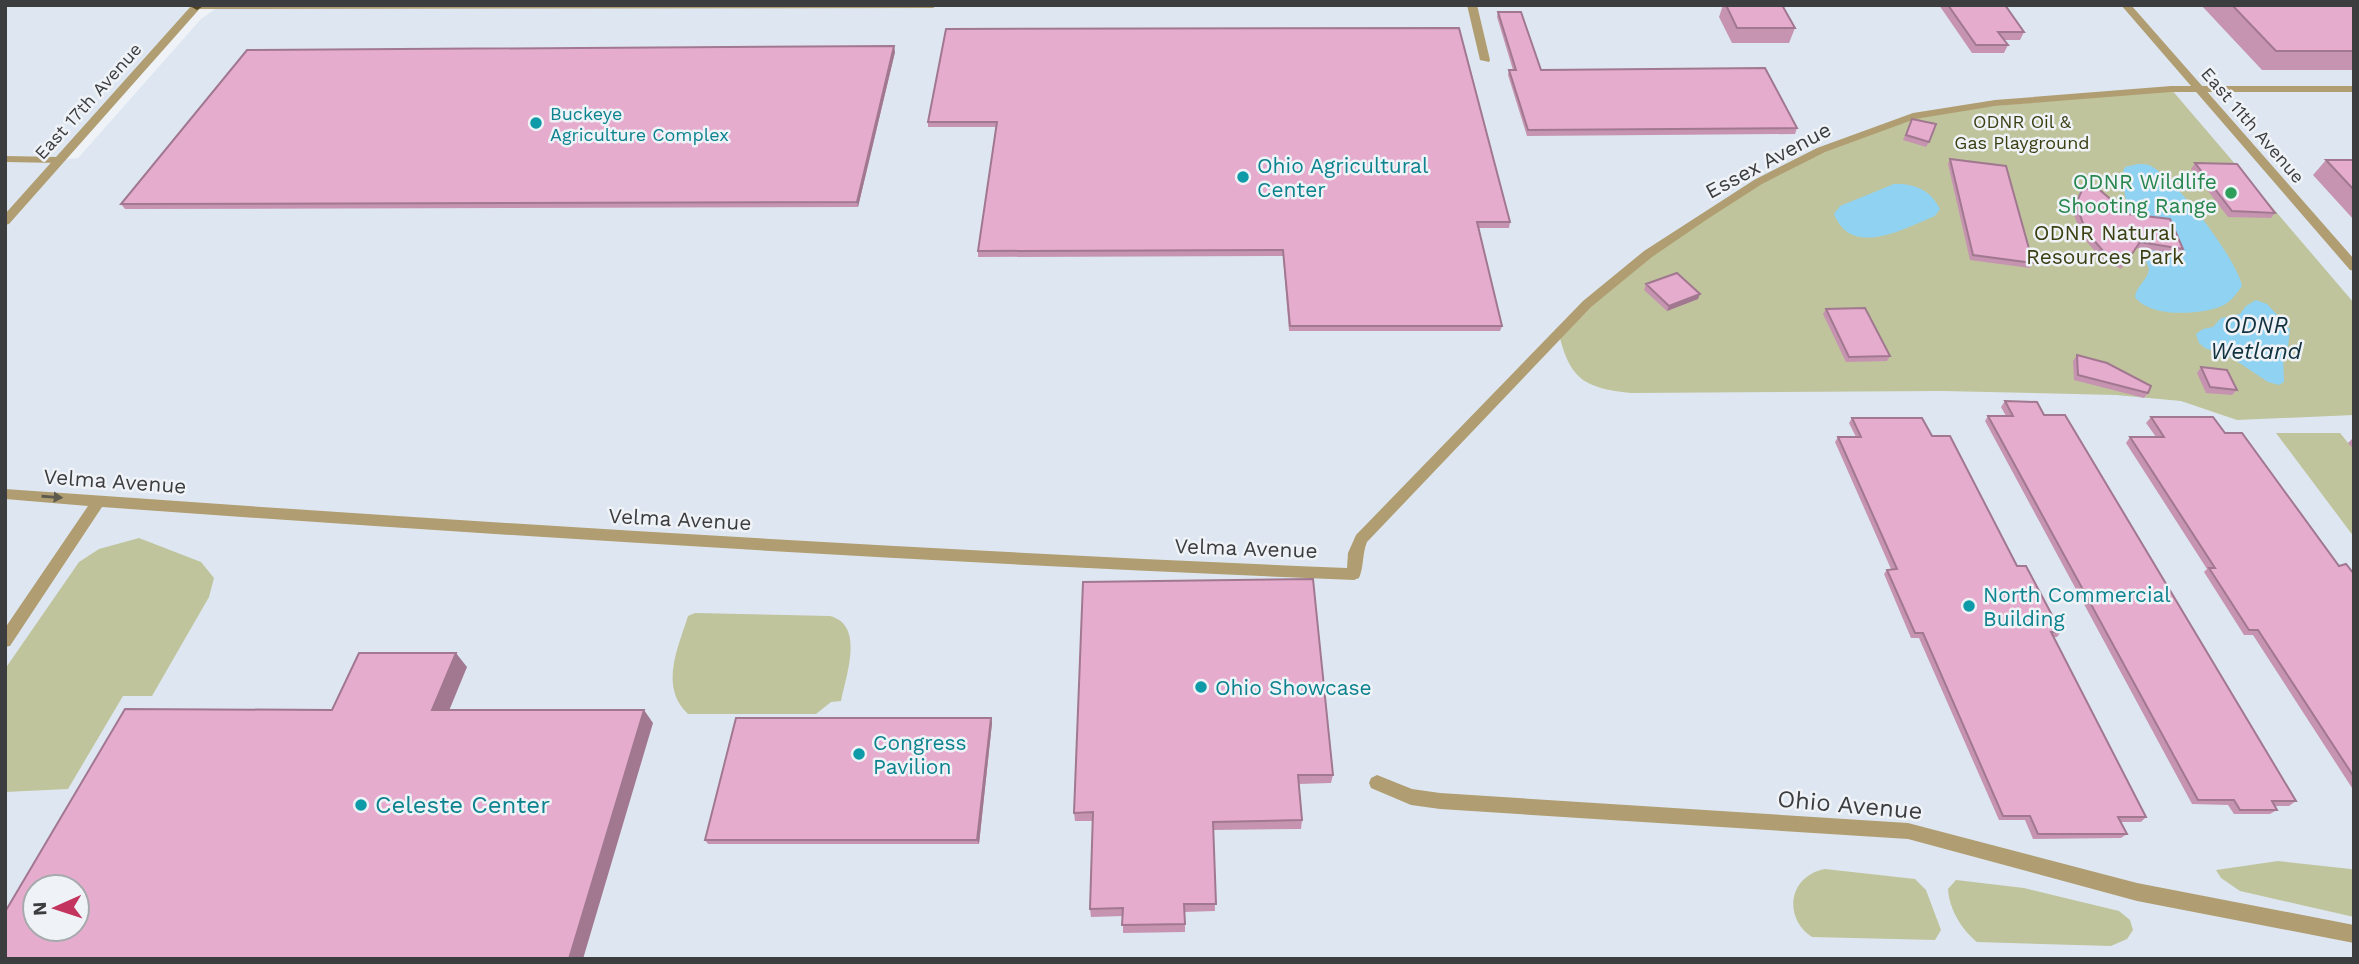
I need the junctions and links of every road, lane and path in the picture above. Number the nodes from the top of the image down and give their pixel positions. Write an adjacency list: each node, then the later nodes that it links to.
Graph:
1 (933, 5): 4 (street)
2 (1472, 5): 5 (street)
3 (2126, 5): 6 (street, East 11th Avenue)
4 (197, 6): 9 (street, East 17th Avenue)
5 (1485, 60)
6 (2199, 88): 7 (street, Essex Avenue); 11 (street, East 11th Avenue); 14 (street, Essex Avenue)
7 (2354, 89)
8 (5, 159): 9 (street)
9 (59, 160): 10 (street, East 17th Avenue)
10 (5, 221)
11 (2352, 263)
12 (5, 494): 13 (street, Velma Avenue, one-way to 13)
13 (99, 500): 14 (street, Velma Avenue); 15 (street)
14 (1354, 574)
15 (5, 641)
16 (1377, 783): 17 (street, Ohio Avenue)
17 (2354, 934)

